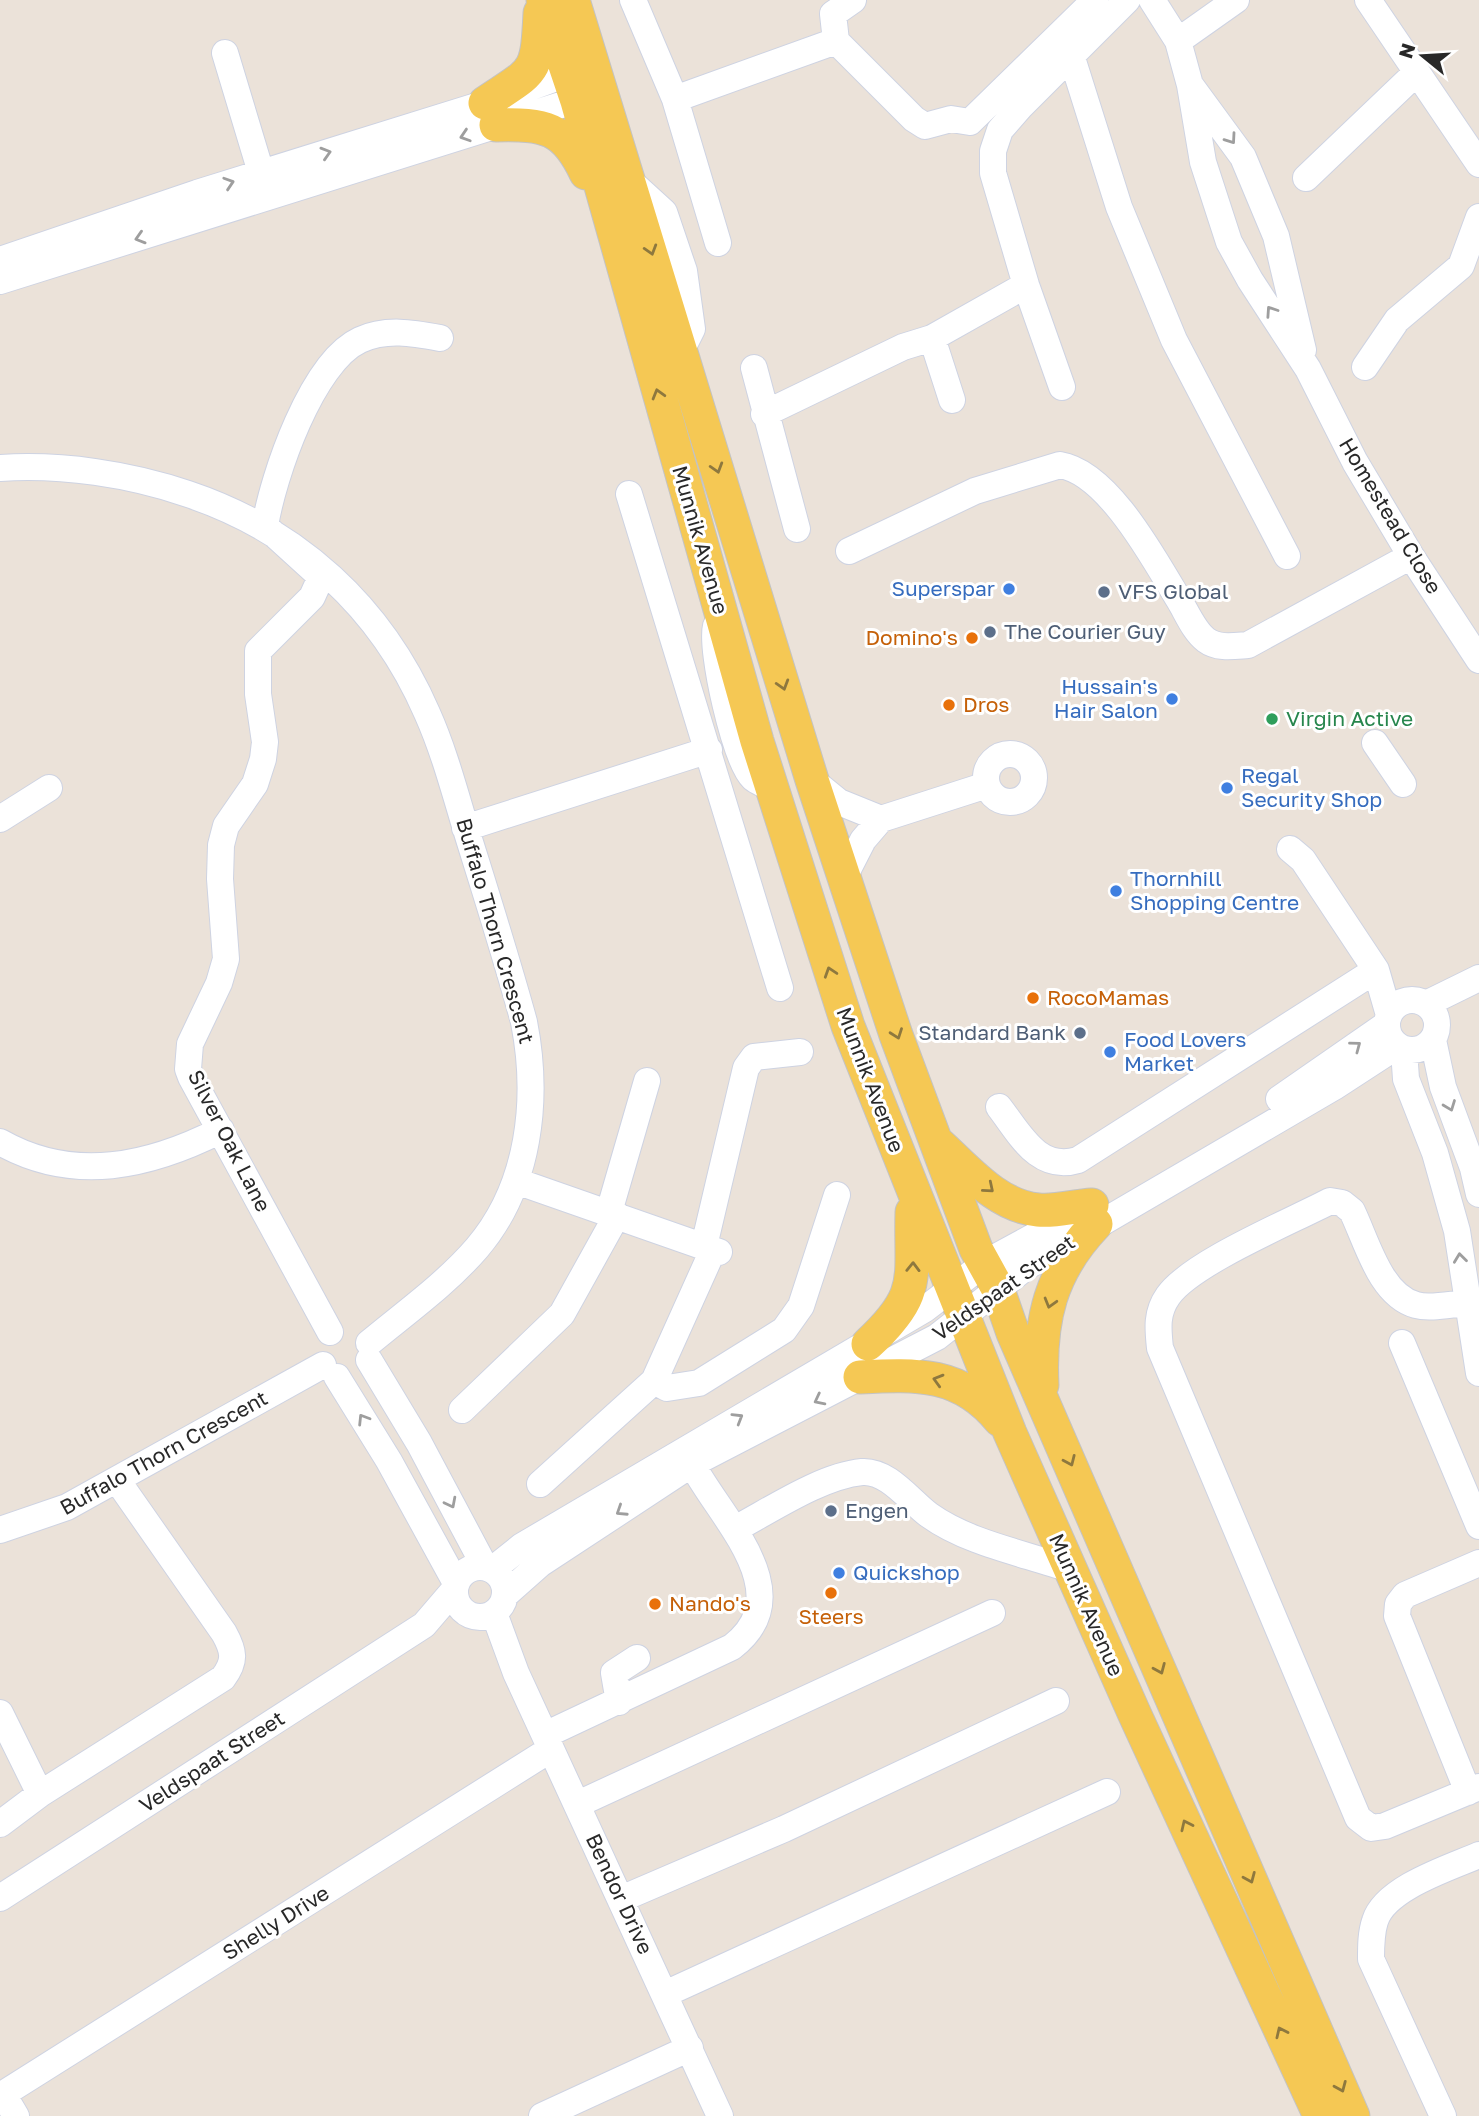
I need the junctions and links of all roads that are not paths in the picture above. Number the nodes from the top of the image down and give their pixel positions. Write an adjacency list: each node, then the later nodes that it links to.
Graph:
1 (542, 0): 15 (main road, Munnik Avenue); 18 (main road)
2 (573, 0): 15 (main road, Munnik Avenue)
3 (633, 0): 17 (street)
4 (1096, 0): 10 (street)
5 (1127, 0): 13 (street)
6 (1152, 0): 11 (street, Homestead Close)
7 (1236, 0): 11 (street)
8 (1368, 0): 14 (street)
9 (850, 2): 10 (street)
10 (836, 41): 17 (street)
11 (1178, 41): 16 (street, Homestead Close)
12 (225, 53): 21 (street)
13 (1072, 58): 28 (street); 42 (street)
14 (1416, 73): 19 (street); 20 (street)
15 (585, 83): 18 (street); 24 (main road, Munnik Avenue); 47 (main road, Munnik Avenue, one-way to 47)
16 (1190, 85): 33 (street, Homestead Close, one-way to 33); 33 (street, Homestead Close, one-way to 16)
17 (675, 99): 25 (street)
18 (490, 114): 21 (street); 24 (main road)
19 (1479, 164)
20 (1307, 178)
21 (265, 185): 22 (street)
22 (167, 216): 26 (street); 27 (street, one-way to 27)
23 (1479, 217): 31 (street)
24 (613, 233): 68 (main road, Munnik Avenue, one-way to 24)
25 (718, 243)
26 (0, 260)
27 (0, 281)
28 (1026, 285): 30 (street); 34 (street)
29 (440, 338): 39 (street)
30 (932, 338): 35 (street); 36 (street)
31 (1365, 367)
32 (754, 368): 36 (street)
33 (1308, 369): 43 (street, Homestead Close)
34 (1062, 387)
35 (952, 400)
36 (764, 414): 40 (street)
37 (0, 468): 39 (street, Buffalo Thorn Crescent)
38 (629, 494): 46 (street)
39 (265, 526): 48 (street, Buffalo Thorn Crescent); 54 (street, Buffalo Thorn Crescent)
40 (797, 529)
41 (849, 551): 43 (street)
42 (1287, 556)
43 (1412, 556): 44 (street, Homestead Close)
44 (1479, 660)
45 (1375, 743): 49 (street)
46 (709, 750): 54 (street); 59 (street)
47 (812, 780): 53 (street); 56 (main road, Munnik Avenue)
48 (255, 784): 64 (street, Silver Oak Lane)
49 (1403, 784)
50 (987, 785): 53 (street)
51 (48, 788): 52 (street)
52 (0, 818)
53 (881, 819): 56 (street)
54 (466, 828): 67 (street, Buffalo Thorn Crescent)
55 (1290, 849): 57 (street)
56 (844, 877): 66 (main road, Munnik Avenue, one-way to 66)
57 (1379, 976): 60 (street); 63 (street)
58 (1476, 980): 60 (street, Veldspaat Street)
59 (780, 988)
60 (1410, 1025): 69 (street, one-way to 69); 72 (street, Veldspaat Street); 76 (street, one-way to 60)
61 (800, 1052): 73 (street)
62 (647, 1081): 71 (street)
63 (999, 1107)
64 (221, 1130): 65 (street); 77 (street, Silver Oak Lane)
65 (0, 1142)
66 (937, 1143): 72 (main road, one-way to 72); 74 (main road, Munnik Avenue)
67 (516, 1181): 71 (street); 80 (street, Buffalo Thorn Crescent)
68 (913, 1193): 75 (main road, Munnik Avenue); 79 (main road, one-way to 68)
69 (1479, 1194)
70 (837, 1195): 84 (street)
71 (613, 1213): 73 (street); 86 (street)
72 (1094, 1214): 74 (street, Veldspaat Street); 85 (main road, one-way to 85)
73 (712, 1250): 84 (street)
74 (991, 1275): 75 (street, Veldspaat Street); 85 (main road, Munnik Avenue)
75 (956, 1302): 79 (street, Veldspaat Street); 83 (street, Veldspaat Street); 87 (main road, Munnik Avenue)
76 (1466, 1303): 82 (street); 104 (street)
77 (330, 1332): 80 (street); 81 (street)
78 (1402, 1343): 91 (street)
79 (868, 1344): 95 (street, Veldspaat Street, one-way to 79)
80 (369, 1351): 81 (street); 95 (street, one-way to 95)
81 (330, 1371): 89 (street, Buffalo Thorn Crescent); 97 (street, one-way to 81)
82 (1479, 1373)
83 (860, 1377): 87 (main road, one-way to 83); 88 (street, Veldspaat Street, one-way to 88)
84 (654, 1381): 90 (street)
85 (1042, 1398): 118 (main road, Munnik Avenue, one-way to 118)
86 (462, 1410)
87 (1010, 1433): 96 (main road, Munnik Avenue)
88 (692, 1464): 92 (street, Shelly Drive); 97 (street, Veldspaat Street, one-way to 97)
89 (117, 1479): 93 (street, Buffalo Thorn Crescent); 106 (street)
90 (540, 1484)
91 (1479, 1527)
92 (735, 1529): 96 (street); 101 (street, Shelly Drive)
93 (0, 1530)
94 (1479, 1563): 104 (street)
95 (489, 1568): 97 (street); 97 (street, Veldspaat Street)
96 (1069, 1569): 117 (main road, Munnik Avenue, one-way to 96)
97 (475, 1602): 103 (street, Bendor Drive); 110 (street, Veldspaat Street)
98 (992, 1613): 107 (street)
99 (638, 1658): 101 (street)
100 (1056, 1701): 111 (street)
101 (618, 1702): 103 (street, Shelly Drive)
102 (0, 1713): 106 (street)
103 (548, 1742): 107 (street, Bendor Drive); 114 (street, Shelly Drive)
104 (1473, 1790)
105 (1107, 1792): 112 (street)
106 (40, 1794): 108 (street)
107 (578, 1804): 111 (street, Bendor Drive)
108 (0, 1824)
109 (1479, 1855): 119 (street)
110 (0, 1898)
111 (621, 1899): 112 (street, Bendor Drive)
112 (665, 1994): 113 (street, Bendor Drive)
113 (690, 2048): 115 (street); 116 (street, Bendor Drive)
114 (6, 2102)
115 (542, 2116)
116 (720, 2116)
117 (1320, 2116)
118 (1353, 2116)
119 (1443, 2116)

